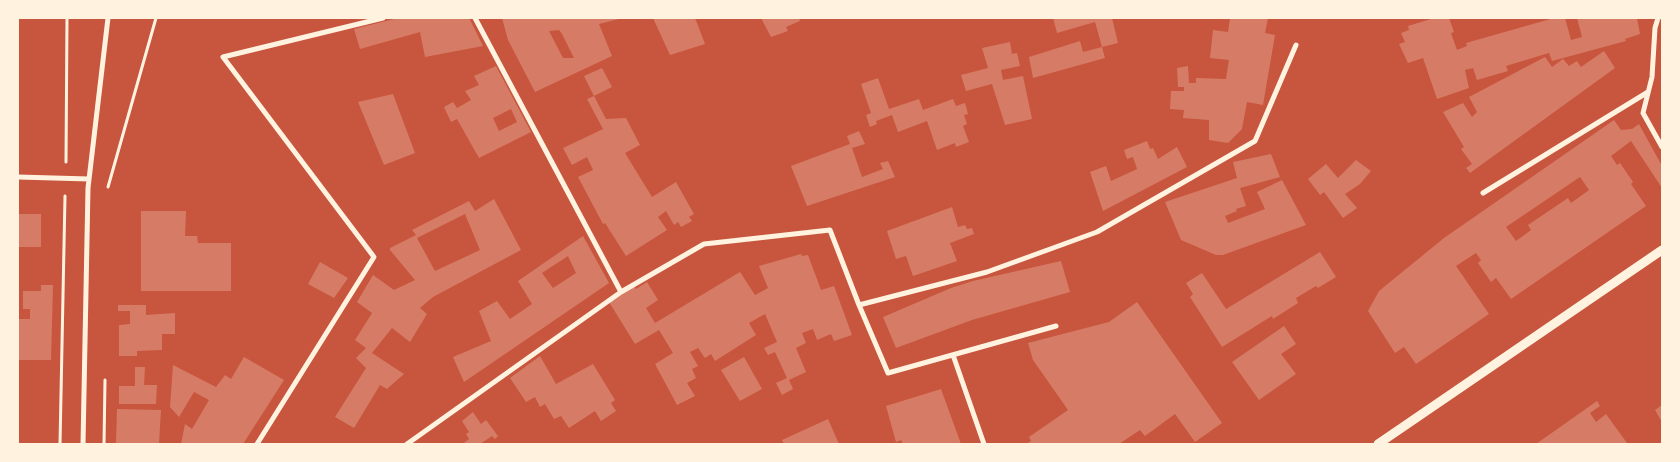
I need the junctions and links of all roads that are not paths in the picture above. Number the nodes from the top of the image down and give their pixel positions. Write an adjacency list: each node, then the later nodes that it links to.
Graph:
1 (108, 18): 9 (street)
2 (383, 18): 17 (street)
3 (475, 18): 12 (street)
4 (1658, 18): 6 (street)
5 (1296, 45): 13 (street)
6 (1648, 92): 7 (street); 10 (street)
7 (1662, 148)
8 (18, 177): 9 (street)
9 (89, 179): 16 (street)
10 (1483, 192)
11 (1662, 250): 20 (street)
12 (621, 292): 13 (street); 18 (street)
13 (859, 305): 15 (street)
14 (1056, 326): 15 (street)
15 (953, 354): 19 (street)
16 (83, 444)
17 (257, 444)
18 (407, 444)
19 (984, 444)
20 (1378, 444)

